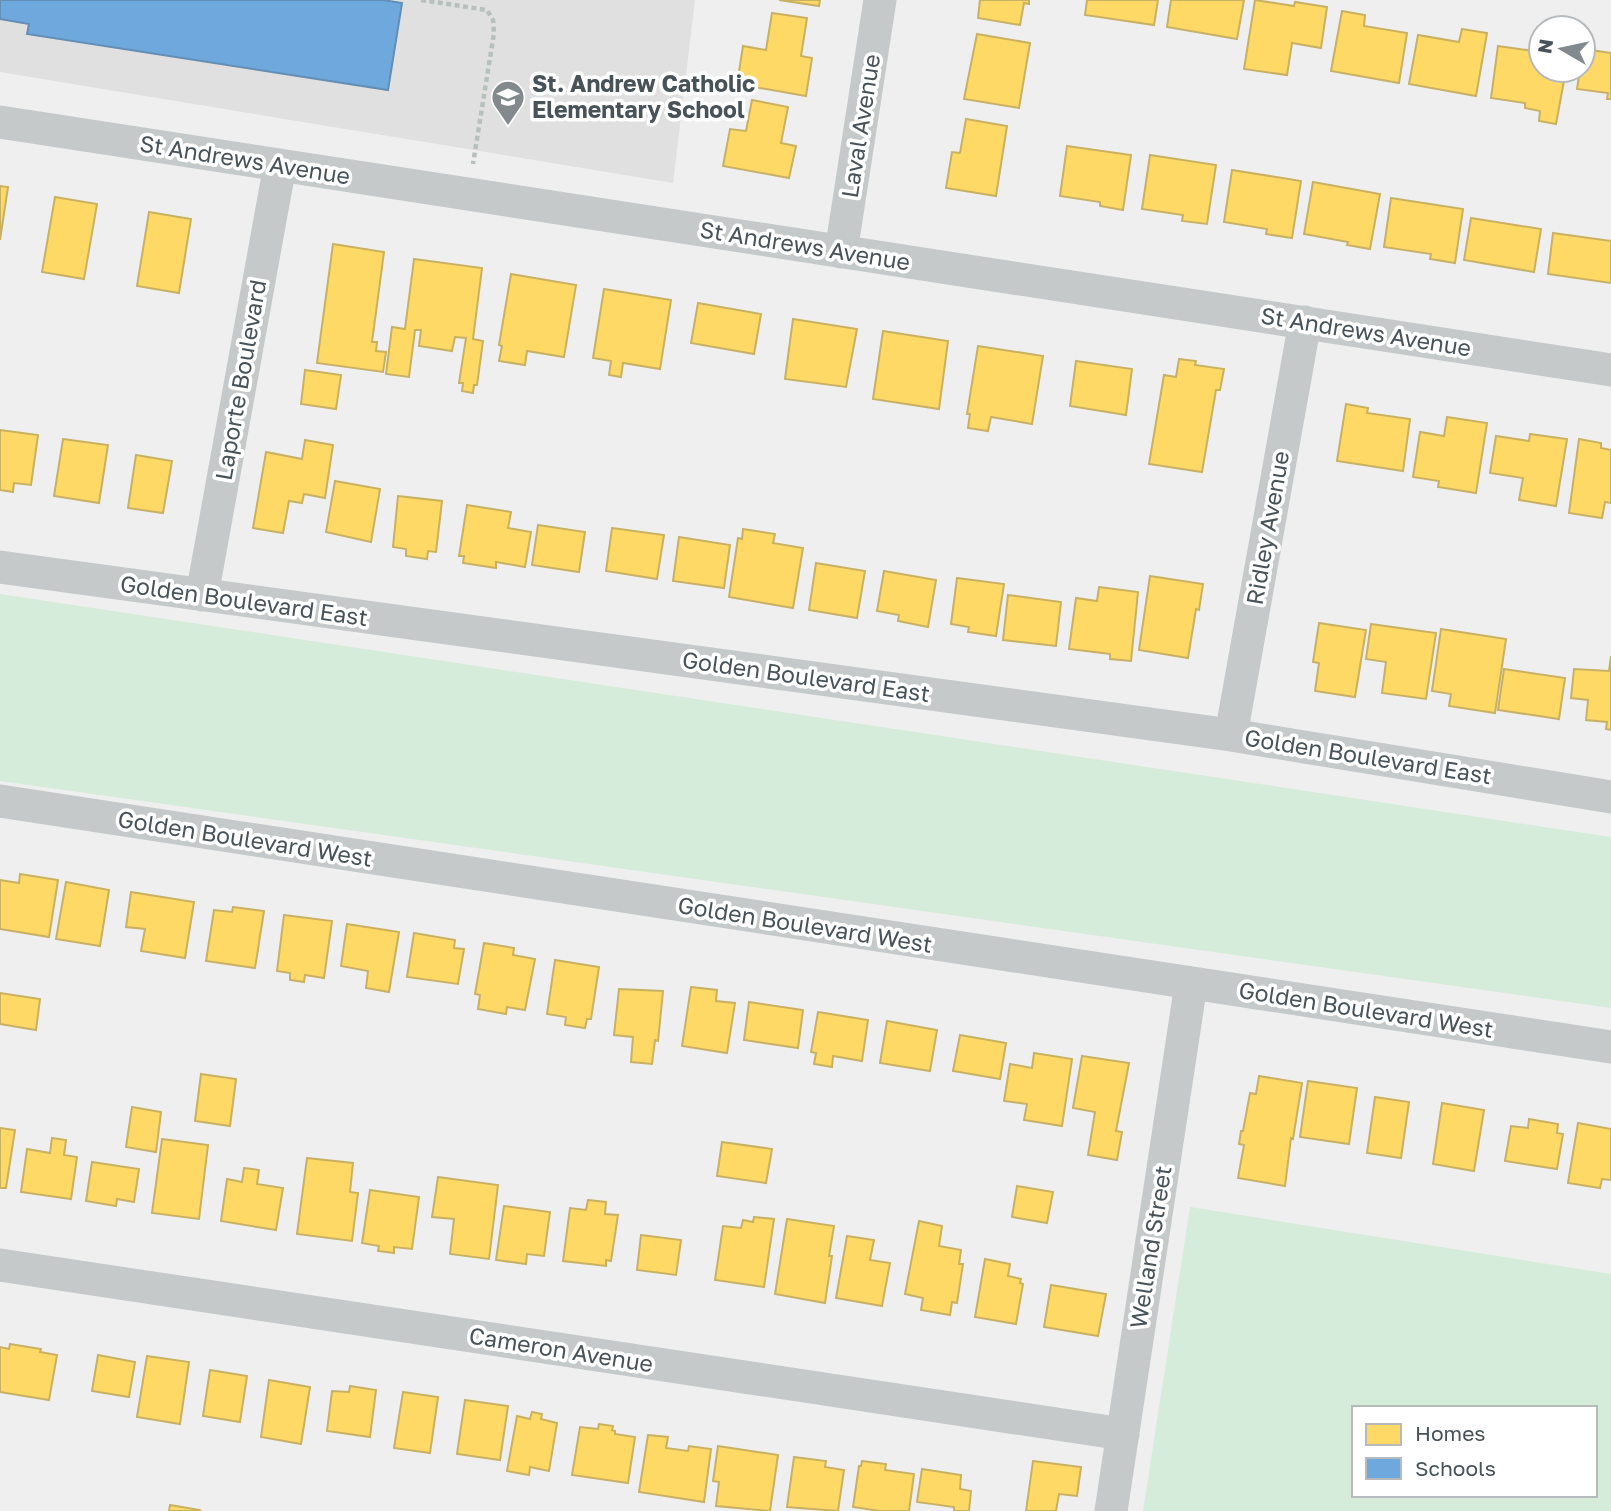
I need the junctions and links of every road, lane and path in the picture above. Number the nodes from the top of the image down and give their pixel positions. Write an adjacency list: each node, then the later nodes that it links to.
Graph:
1 (421, 0): 5 (path)
2 (880, 0): 6 (street, Laval Avenue)
3 (0, 122): 4 (street, St Andrews Avenue)
4 (279, 165): 5 (street, St Andrews Avenue); 10 (street, Laporte Boulevard)
5 (469, 194): 6 (street, St Andrews Avenue)
6 (841, 252): 7 (street, St Andrews Avenue)
7 (1305, 322): 8 (street, St Andrews Avenue); 11 (street, Ridley Avenue)
8 (1611, 370)
9 (0, 567): 10 (street, Golden Boulevard East)
10 (202, 595): 11 (street, Golden Boulevard East)
11 (1231, 734): 12 (street, Golden Boulevard East)
12 (1611, 797)
13 (0, 801): 14 (street, Golden Boulevard West)
14 (1191, 984): 15 (street, Golden Boulevard West); 17 (street, Welland Street)
15 (1611, 1047)
16 (0, 1265): 17 (street, Cameron Avenue)
17 (1123, 1434): 18 (street, Welland Street)
18 (1111, 1511)

